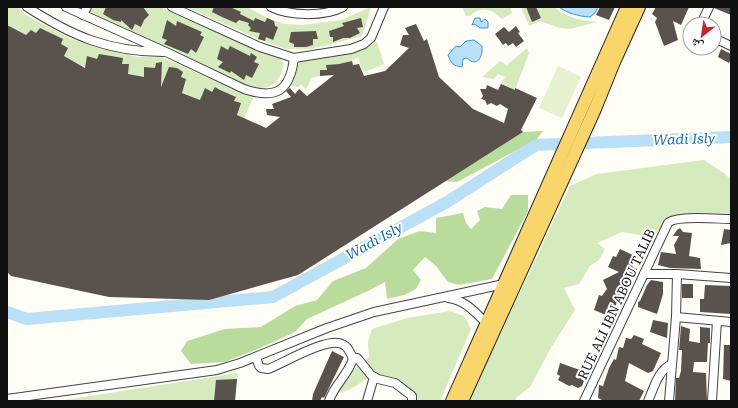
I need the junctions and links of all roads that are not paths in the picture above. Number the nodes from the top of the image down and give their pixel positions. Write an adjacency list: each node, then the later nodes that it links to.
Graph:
1 (27, 7): 10 (street)
2 (66, 7): 9 (street)
3 (172, 7): 11 (street)
4 (270, 7): 5 (street)
5 (343, 7)
6 (384, 7): 11 (street)
7 (627, 7): 12 (main road)
8 (639, 7): 12 (main road)
9 (85, 11): 10 (street)
10 (166, 52): 11 (street)
11 (294, 58)
12 (585, 117): 13 (main road)
13 (549, 196): 18 (main road); 33 (main road)
14 (731, 219): 15 (street, RUE ALI IBN ABOU TALIB)
15 (644, 274): 16 (street); 34 (street, RUE ALI IBN ABOU TALIB)
16 (677, 274): 17 (street); 20 (street)
17 (731, 278)
18 (504, 284): 19 (street); 23 (main road)
19 (444, 298): 23 (street); 24 (street)
20 (676, 317): 21 (street); 26 (street)
21 (717, 321): 22 (street); 37 (street)
22 (731, 322)
23 (486, 324): 32 (main road)
24 (256, 357): 25 (street); 28 (street)
25 (353, 359): 27 (street); 29 (street)
26 (672, 364): 35 (street); 36 (street)
27 (374, 377): 30 (street); 31 (street)
28 (7, 399)
29 (328, 401)
30 (367, 401)
31 (412, 401)
32 (452, 401)
33 (462, 401)
34 (584, 401)
35 (648, 401)
36 (669, 401)
37 (712, 401)

